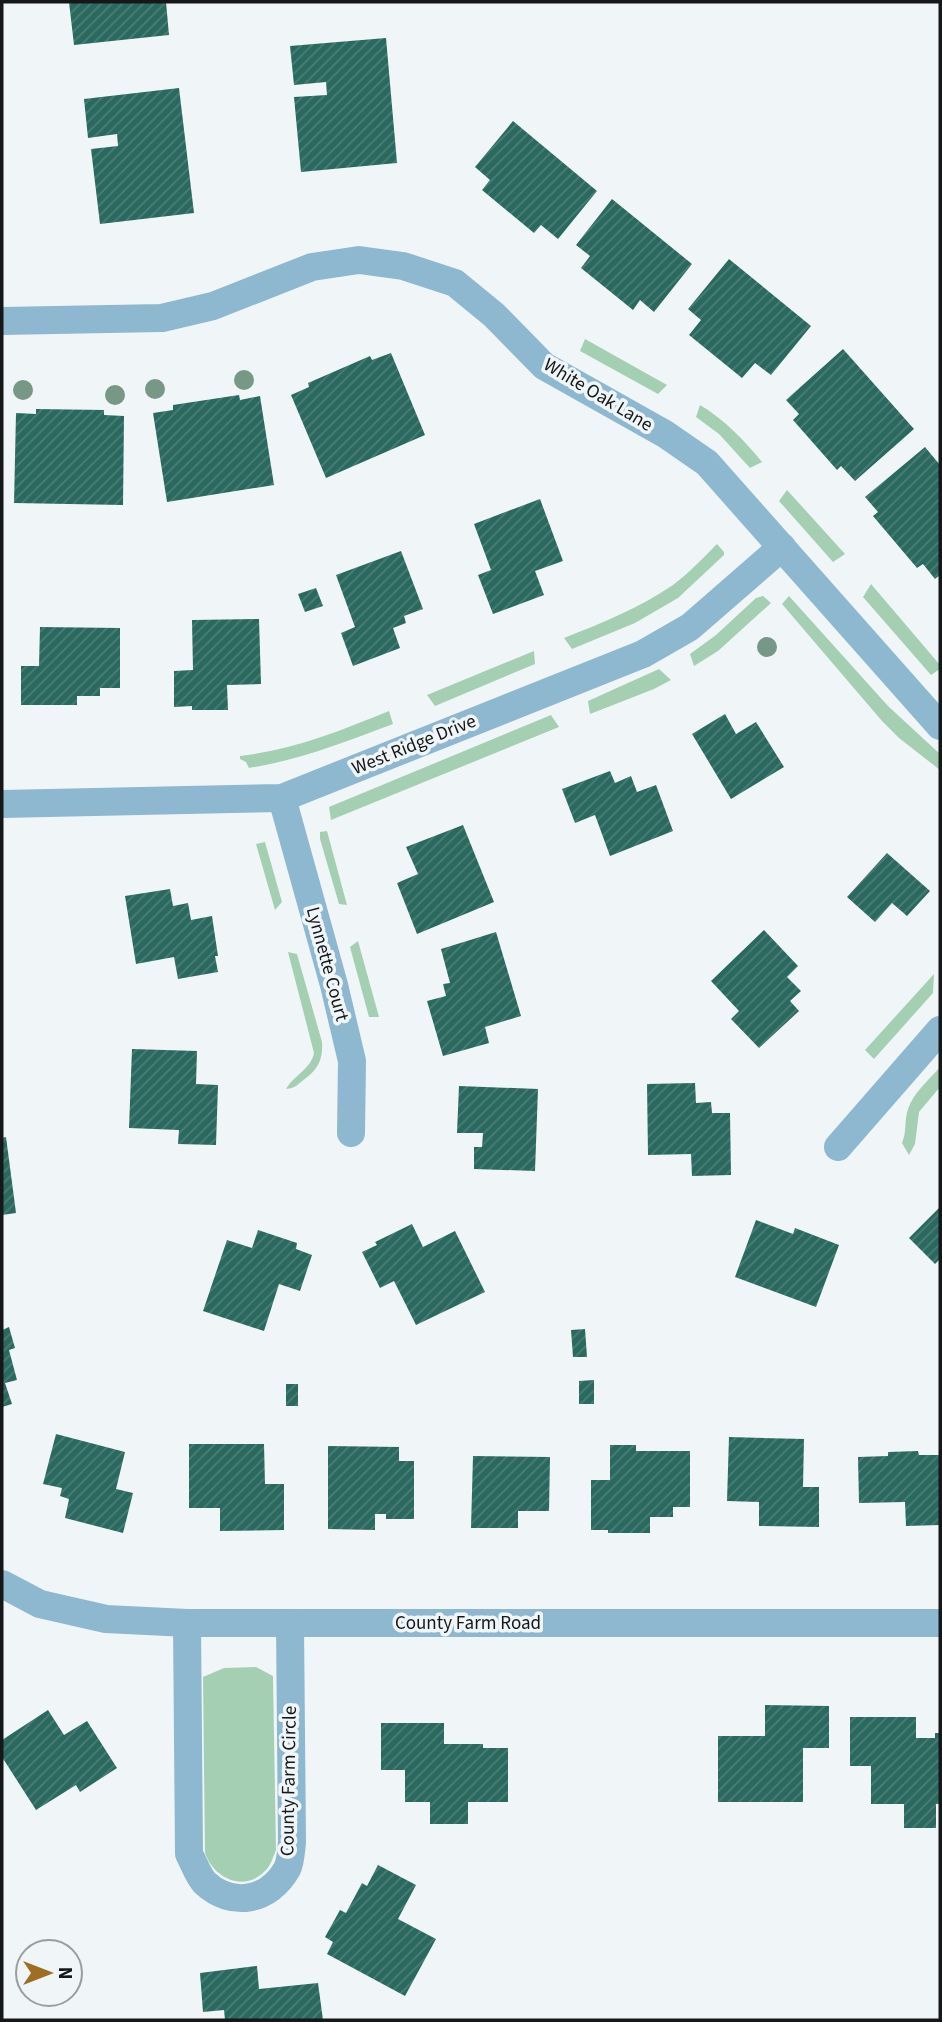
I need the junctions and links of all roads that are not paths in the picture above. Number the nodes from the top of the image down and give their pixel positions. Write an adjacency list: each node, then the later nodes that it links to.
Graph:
1 (2, 321): 2 (street, White Oak Lane)
2 (782, 547): 3 (street, White Oak Lane); 4 (street, West Ridge Drive)
3 (940, 726)
4 (282, 798): 5 (street, West Ridge Drive); 7 (street, Lynnette Court)
5 (2, 804)
6 (940, 1030): 8 (street)
7 (351, 1133)
8 (838, 1147)
9 (2, 1584): 10 (street, County Farm Road)
10 (187, 1623): 12 (street, County Farm Road); 12 (street, County Farm Circle)
11 (940, 1623): 12 (street, County Farm Road)
12 (290, 1624)

